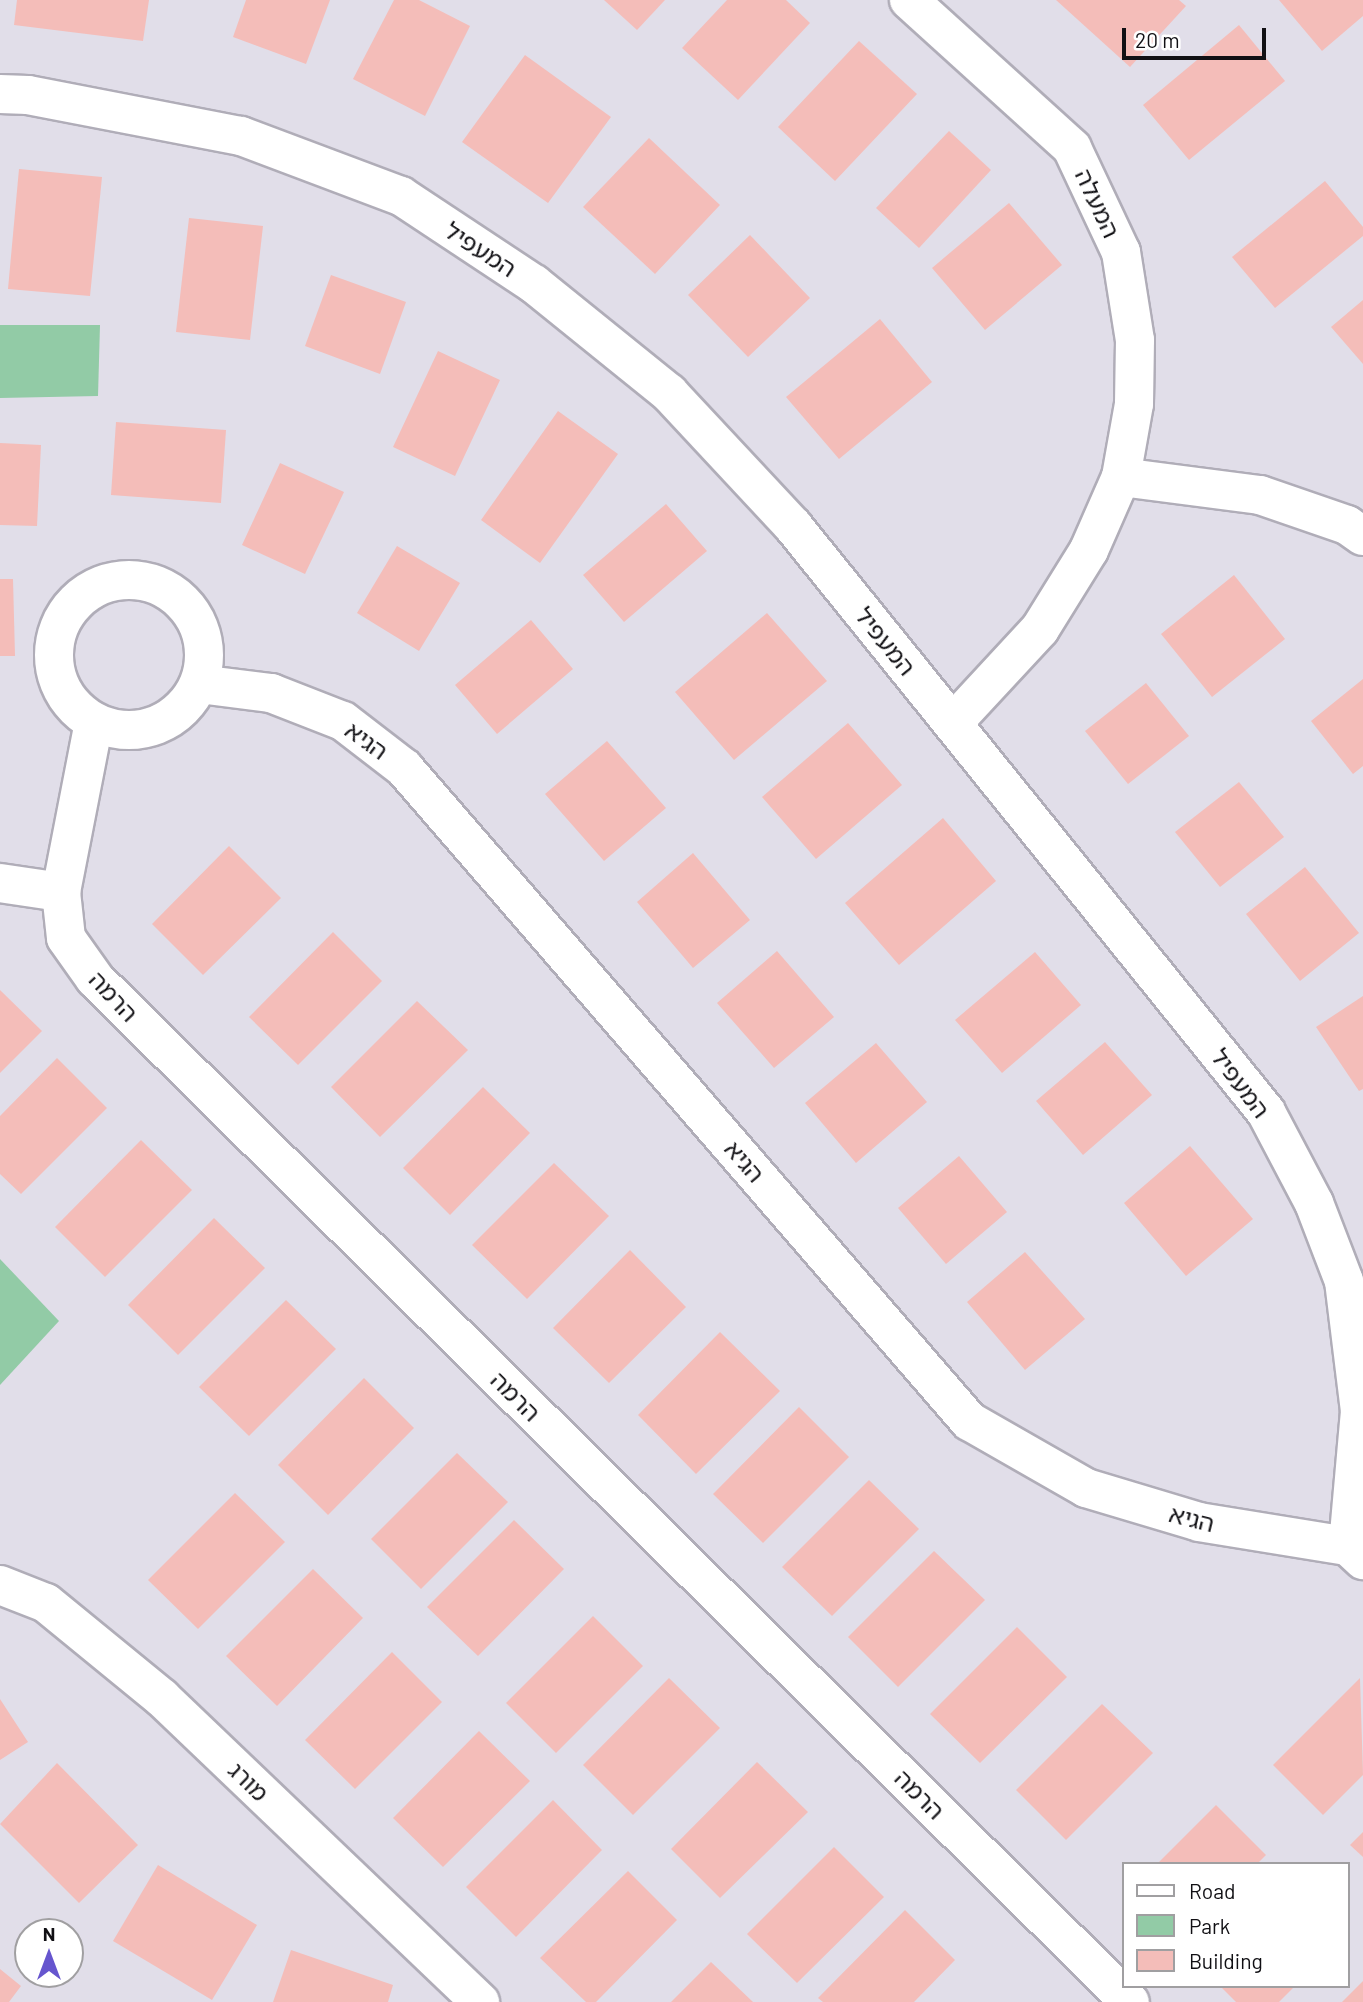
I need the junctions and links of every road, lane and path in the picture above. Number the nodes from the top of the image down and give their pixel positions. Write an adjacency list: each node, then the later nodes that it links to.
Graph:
1 (909, 0): 3 (street, המעלה)
2 (0, 94): 7 (street, המעפיל)
3 (1121, 477): 4 (street); 7 (street, המעלה)
4 (1363, 536)
5 (199, 684): 6 (street); 6 (street); 10 (street, הגיא)
6 (94, 722): 9 (street, הרמה)
7 (953, 723): 10 (street, המעפיל)
8 (0, 883): 9 (street)
9 (61, 892): 13 (street, הרמה)
10 (1356, 1553)
11 (0, 1585): 12 (street, מורג)
12 (480, 2002)
13 (1130, 2002)

